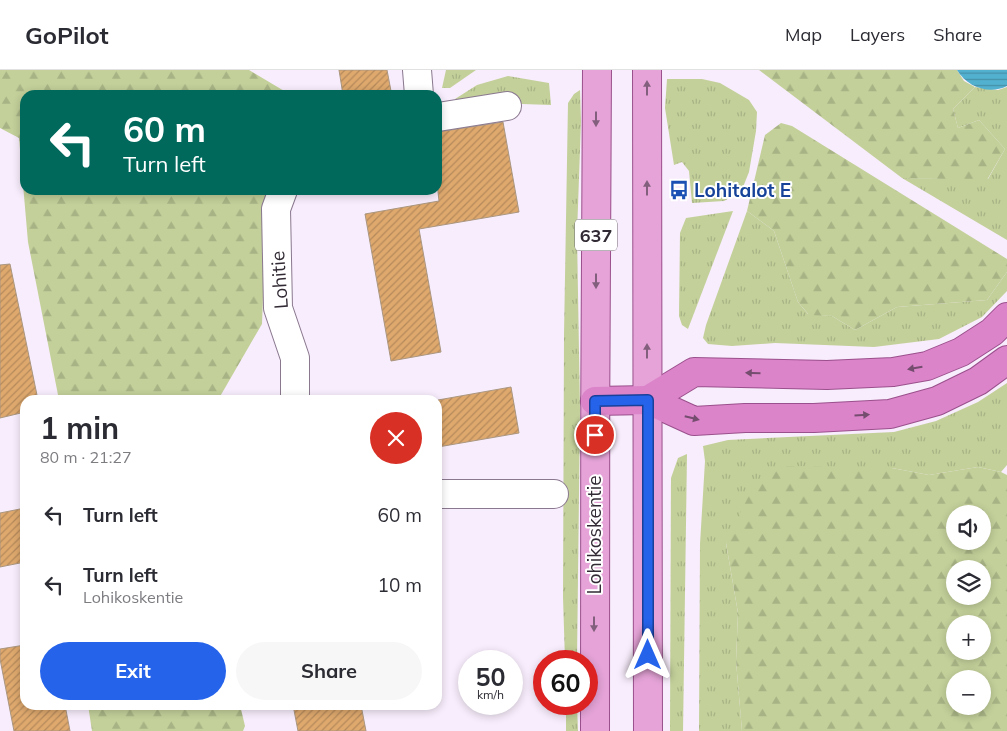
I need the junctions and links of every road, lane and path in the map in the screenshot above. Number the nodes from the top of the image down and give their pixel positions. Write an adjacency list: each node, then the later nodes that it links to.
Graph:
1 (418, 70): 4 (street)
2 (596, 70): 12 (main road, Lohikoskentie / 637, one-way to 12)
3 (647, 70): 11 (main road, one-way to 3)
4 (419, 90)
5 (507, 106): 6 (street)
6 (442, 116)
7 (281, 195): 10 (street, Lohitie)
8 (1007, 317): 11 (highway, one-way to 11)
9 (1007, 360): 11 (highway, one-way to 9)
10 (295, 395)
11 (648, 400): 12 (highway); 16 (main road)
12 (595, 401): 15 (main road, Lohikoskentie / 637, one-way to 15)
13 (442, 494): 14 (street)
14 (554, 494)
15 (595, 731)
16 (648, 731)

